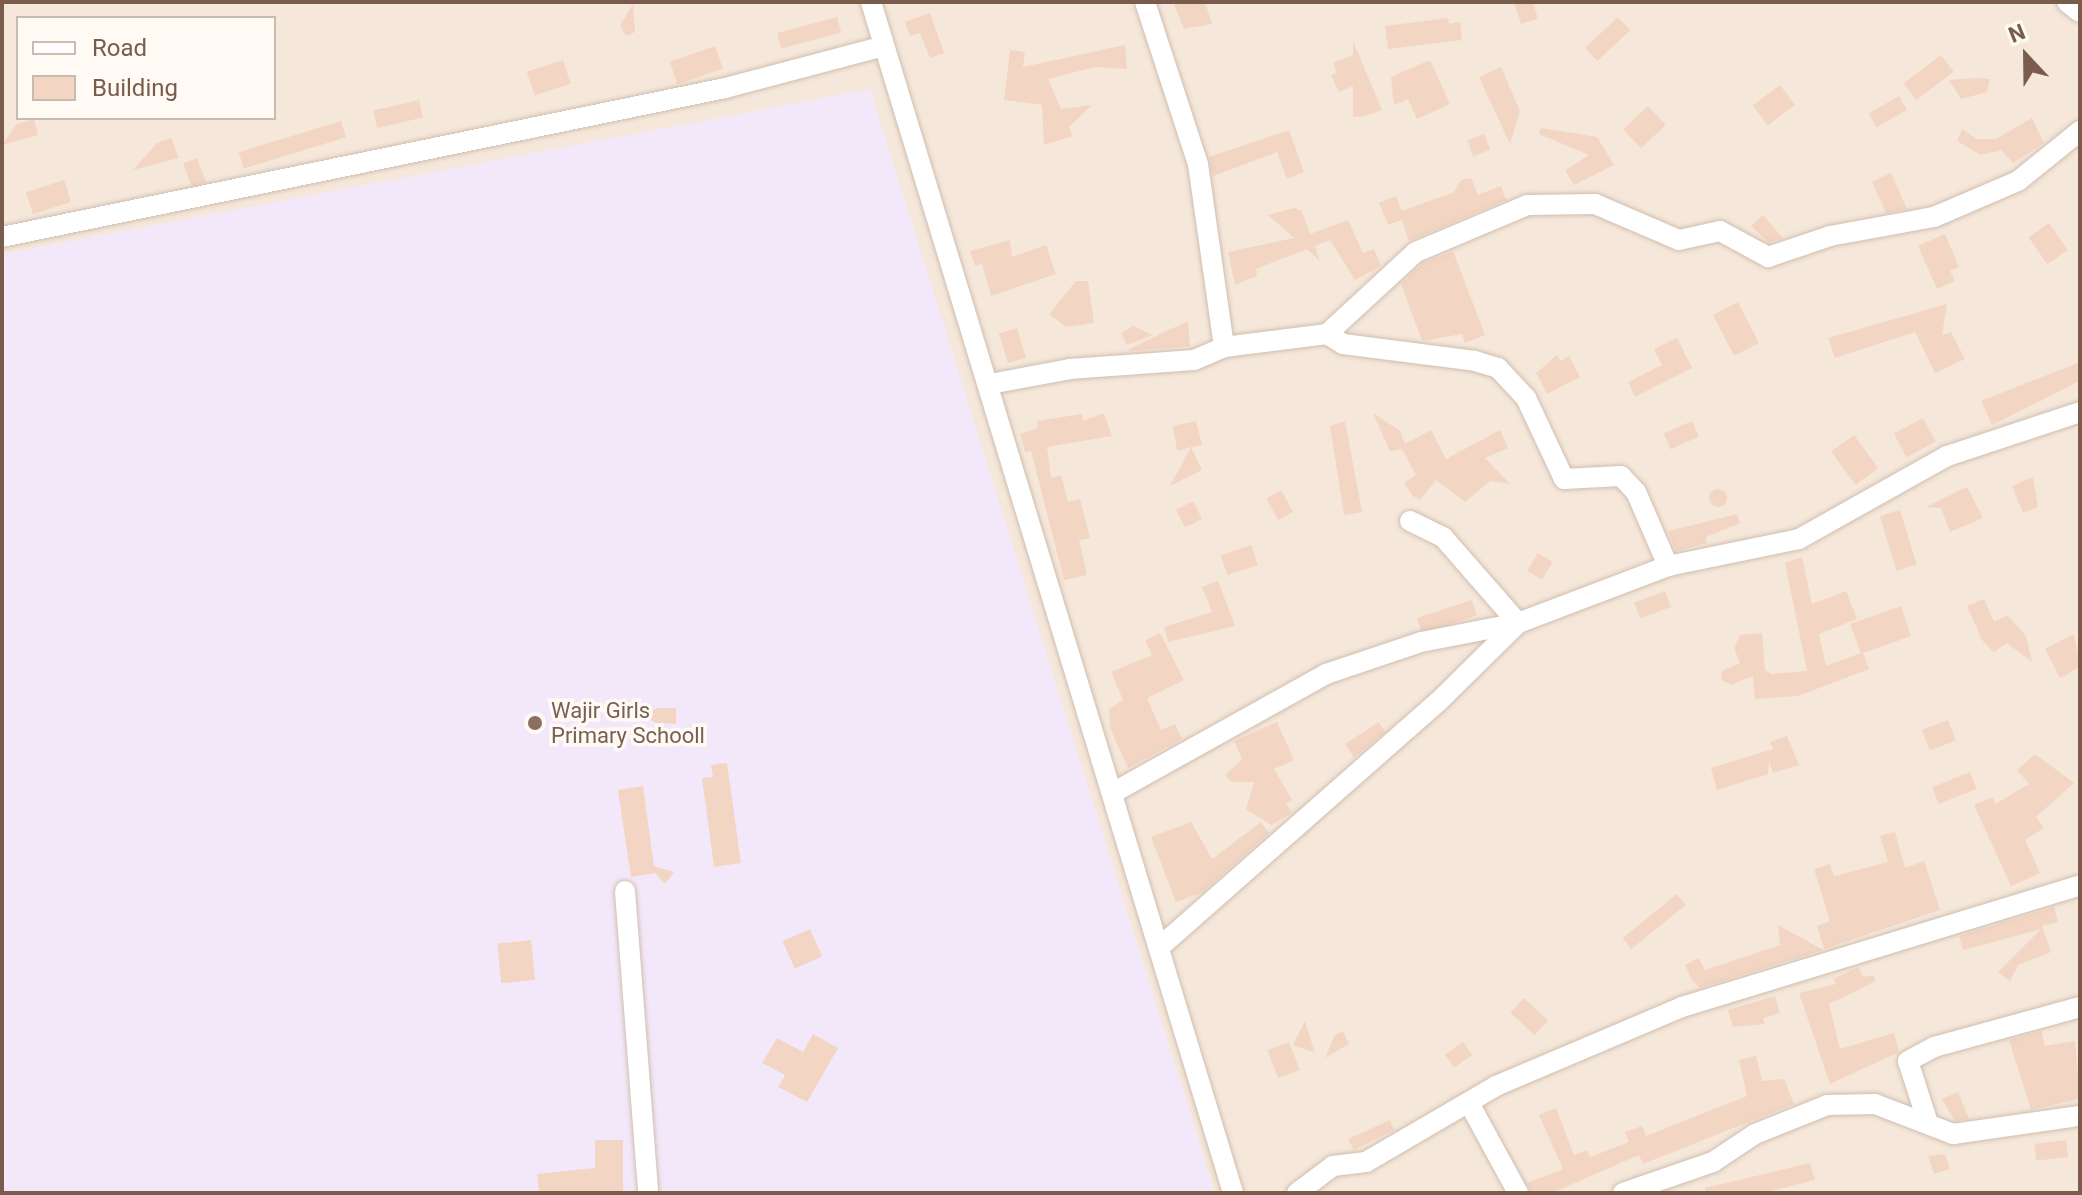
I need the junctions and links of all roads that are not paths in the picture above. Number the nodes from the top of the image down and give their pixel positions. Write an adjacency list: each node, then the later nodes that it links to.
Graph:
1 (871, 2): 5 (street)
2 (1145, 2): 9 (street)
3 (2067, 2): 4 (street)
4 (2080, 12)
5 (884, 46): 7 (street); 10 (street)
6 (2080, 131): 8 (street)
7 (2, 237)
8 (1327, 334): 9 (street); 13 (street)
9 (1224, 347): 10 (street)
10 (990, 384): 15 (street)
11 (2079, 415): 13 (street)
12 (1410, 521): 14 (street)
13 (1668, 566): 14 (street)
14 (1518, 623): 15 (street); 18 (street)
15 (1116, 791): 18 (street)
16 (2080, 885): 20 (street)
17 (625, 891): 23 (street)
18 (1162, 945): 24 (street)
19 (2080, 1007): 22 (street)
20 (1469, 1103): 25 (street); 26 (street)
21 (2080, 1116): 22 (street)
22 (1928, 1123): 27 (street)
23 (648, 1193)
24 (1233, 1193)
25 (1297, 1193)
26 (1518, 1193)
27 (1623, 1193)

